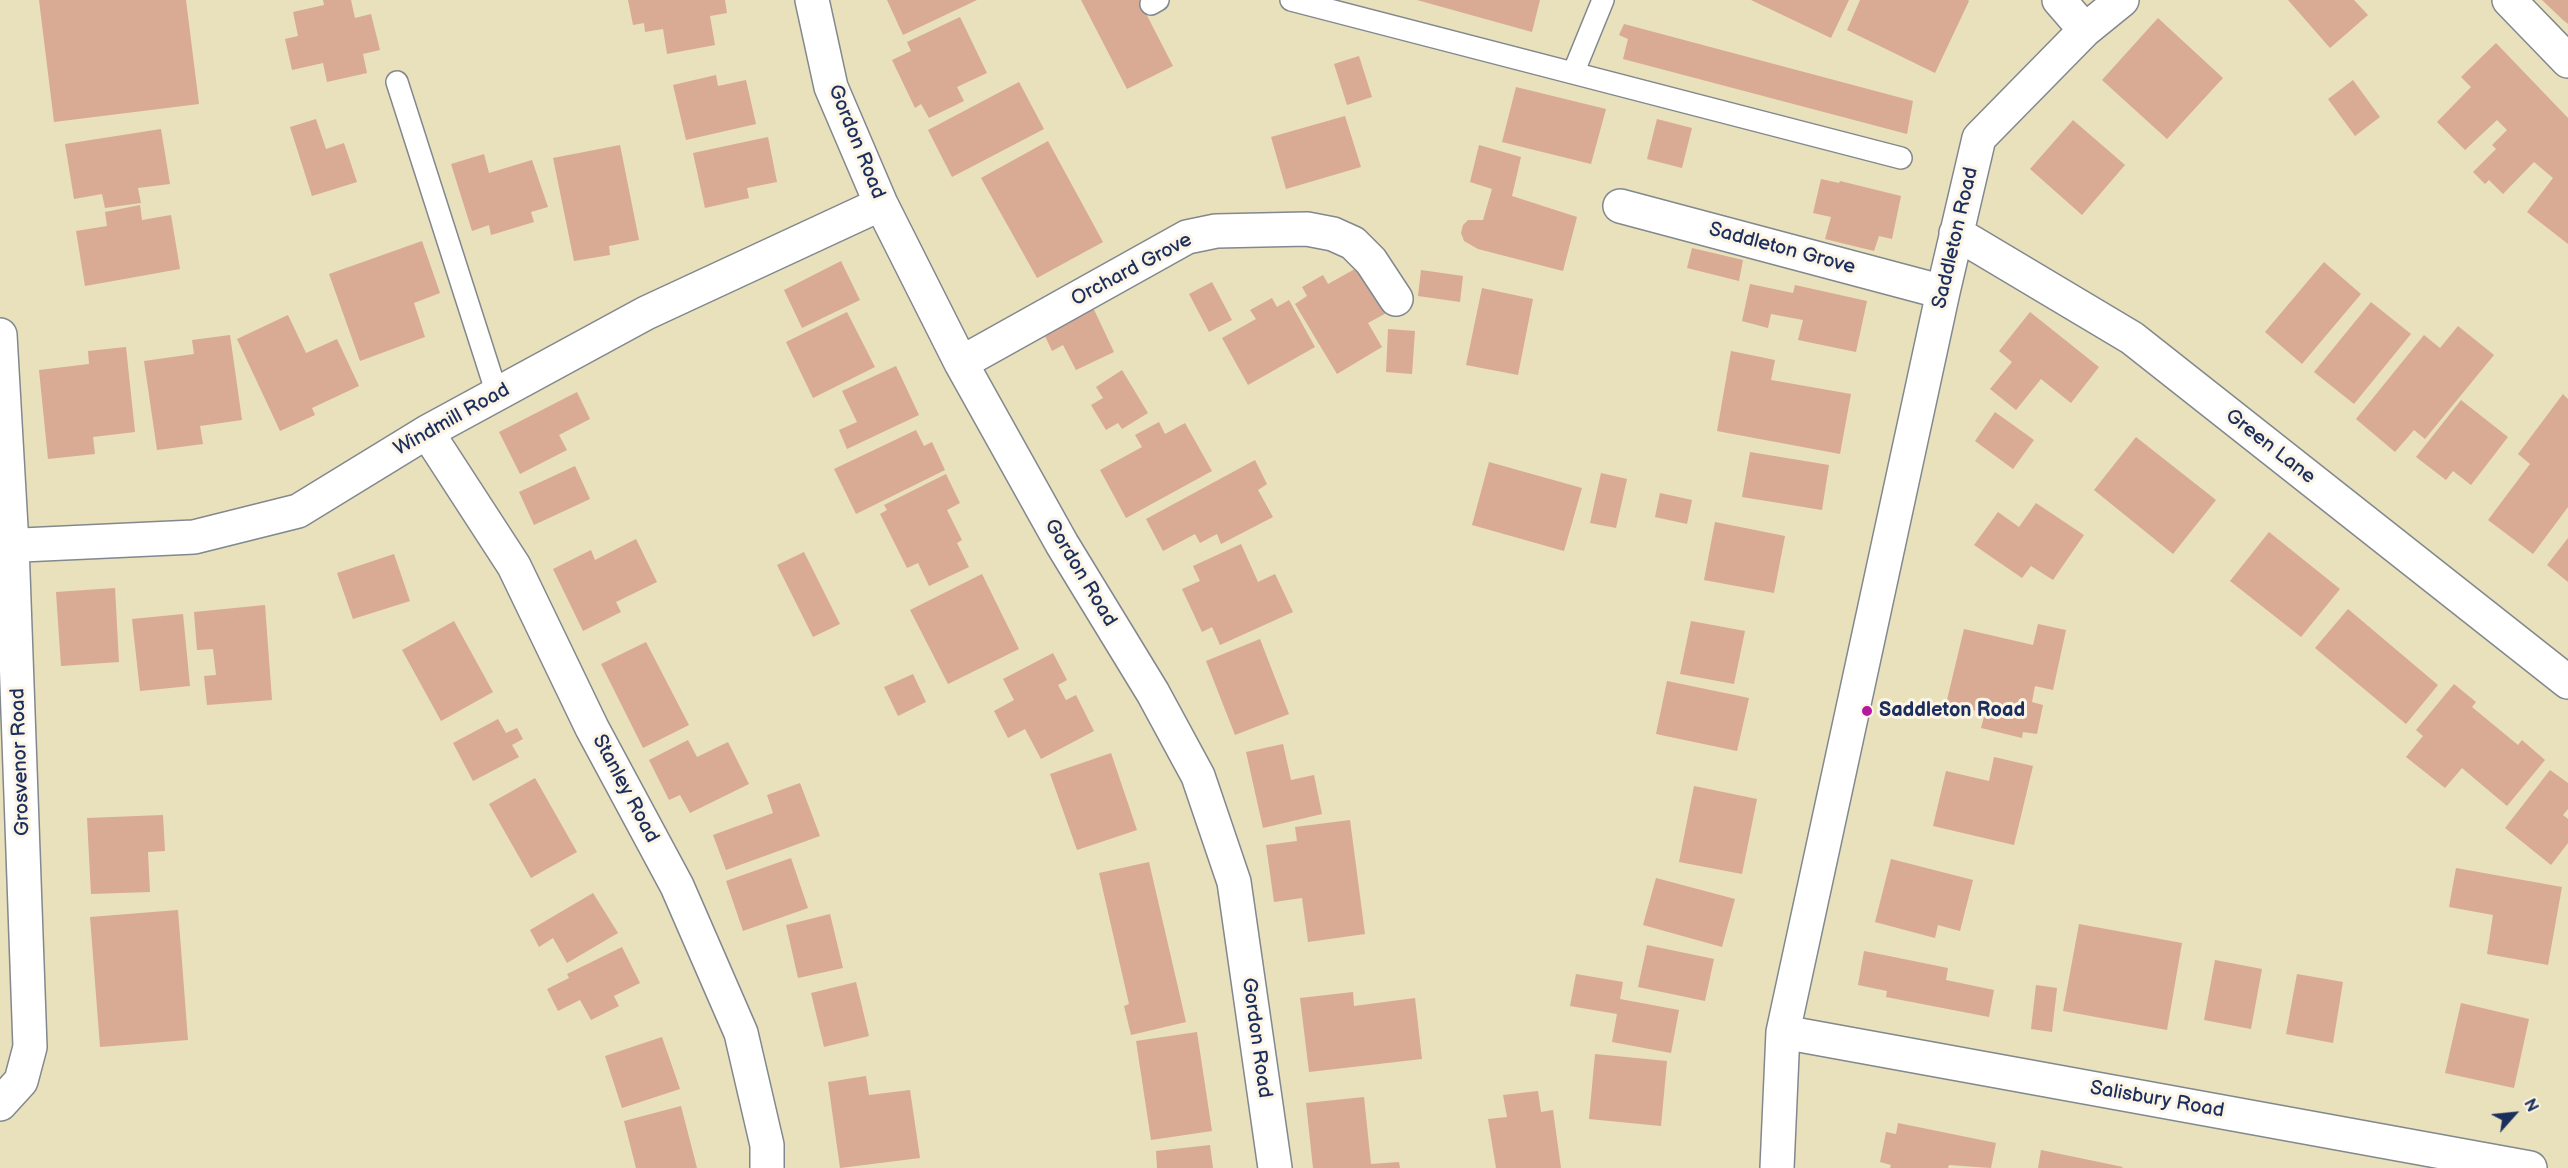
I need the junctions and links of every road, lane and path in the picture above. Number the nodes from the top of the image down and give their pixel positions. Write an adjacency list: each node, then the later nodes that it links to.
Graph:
1 (812, 0): 12 (street, Gordon Road)
2 (1291, 0): 9 (lane)
3 (1603, 0): 9 (lane)
4 (2059, 0): 7 (street)
5 (2122, 0): 7 (street, Saddleton Road)
6 (2509, 0): 8 (street)
7 (2085, 30): 14 (street, Saddleton Road)
8 (2568, 61)
9 (1574, 71): 11 (lane)
10 (396, 82): 19 (lane)
11 (1901, 158)
12 (881, 204): 18 (street, Gordon Road); 19 (street, Windmill Road)
13 (1620, 206): 15 (street, Saddleton Grove)
14 (1956, 233): 15 (street, Saddleton Road); 22 (street, Green Lane)
15 (1943, 292): 23 (street, Saddleton Road)
16 (1396, 298): 18 (street, Orchard Grove)
17 (0, 335): 21 (street, Grosvenor Road)
18 (961, 363): 26 (street, Gordon Road)
19 (496, 394): 20 (street, Windmill Road)
20 (427, 432): 21 (street, Windmill Road); 25 (street, Stanley Road)
21 (6, 546): 24 (street, Grosvenor Road)
22 (2568, 682)
23 (1783, 1032): 27 (street, Saddleton Road); 28 (street, Salisbury Road)
24 (11, 1092)
25 (767, 1168)
26 (1275, 1168)
27 (1777, 1168)
28 (2530, 1168)

